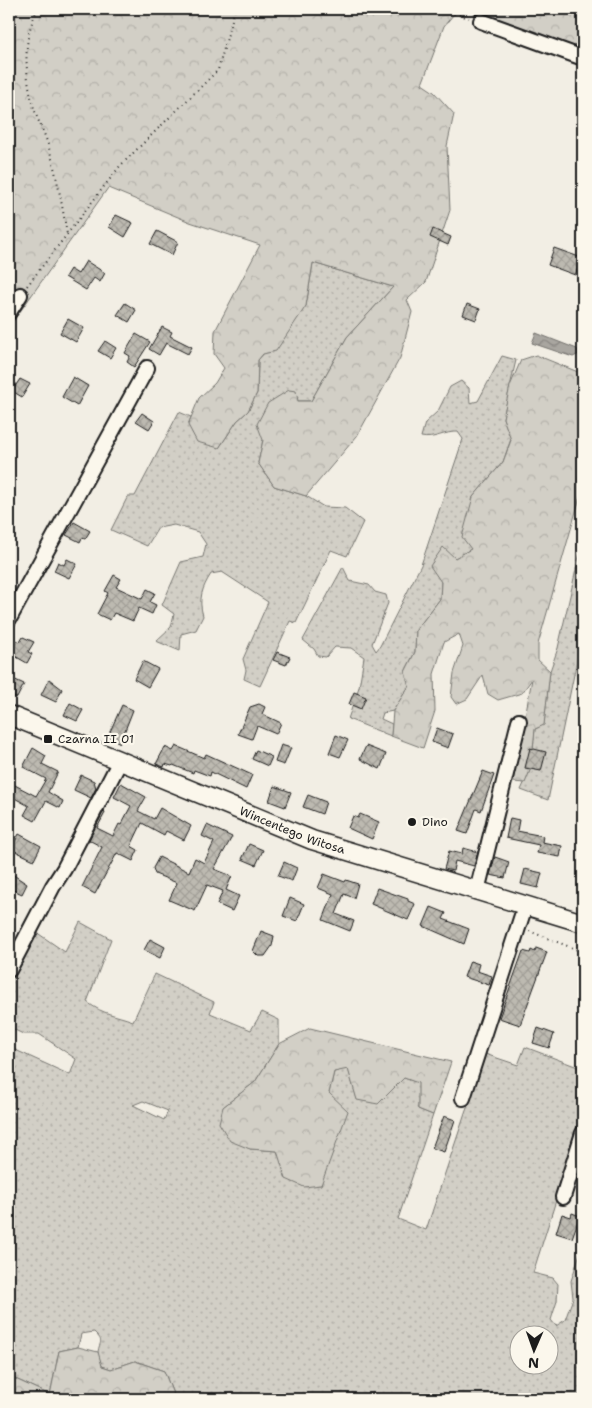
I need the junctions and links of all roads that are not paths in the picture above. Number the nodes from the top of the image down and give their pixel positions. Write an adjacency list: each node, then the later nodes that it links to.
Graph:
1 (481, 21): 2 (street)
2 (583, 58)
3 (20, 295): 4 (street)
4 (9, 312)
5 (147, 368): 6 (street)
6 (9, 619)
7 (9, 715): 9 (main road, Wincentego Witosa)
8 (519, 721): 10 (street)
9 (120, 761): 10 (main road, Wincentego Witosa); 13 (street)
10 (477, 891): 11 (main road, Wincentego Witosa)
11 (525, 906): 12 (main road, Wincentego Witosa); 14 (street)
12 (583, 923)
13 (9, 970)
14 (463, 1098)
15 (583, 1133): 16 (street)
16 (563, 1197)

